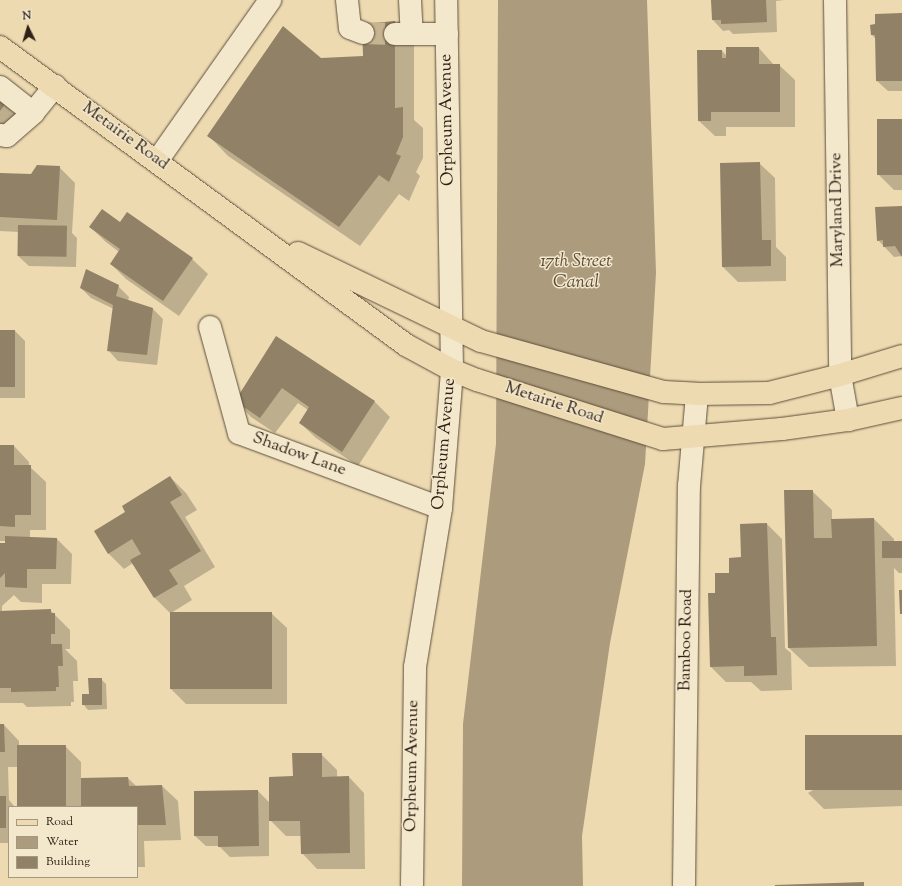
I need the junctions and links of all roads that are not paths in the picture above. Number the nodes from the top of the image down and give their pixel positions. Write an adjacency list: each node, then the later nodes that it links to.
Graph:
1 (270, 0): 13 (street)
2 (348, 0): 6 (street)
3 (410, 0): 7 (street)
4 (446, 0): 7 (street, Orpheum Avenue)
5 (835, 0): 19 (street, Maryland Drive)
6 (363, 33)
7 (447, 34): 16 (street, Orpheum Avenue)
8 (0, 47): 9 (main road, Metairie Road)
9 (55, 86): 11 (street); 13 (main road, Metairie Road)
10 (0, 87): 11 (street)
11 (34, 113): 12 (street)
12 (2, 134)
13 (158, 161): 14 (main road, Metairie Road)
14 (249, 229): 16 (main road, Metairie Road); 18 (main road, Metairie Road)
15 (210, 327): 24 (street, Shadow Lane)
16 (451, 329): 18 (street, Orpheum Avenue); 20 (main road, Metairie Road)
17 (902, 356): 19 (main road, Metairie Road)
18 (452, 370): 23 (main road, Metairie Road); 24 (street, Orpheum Avenue)
19 (840, 375): 20 (main road, Metairie Road); 22 (street, Maryland Drive)
20 (697, 394): 23 (street, Bamboo Road)
21 (902, 408): 22 (main road, Metairie Road)
22 (848, 420): 23 (main road, Metairie Road)
23 (692, 436): 26 (street, Bamboo Road)
24 (441, 508): 25 (street, Orpheum Avenue)
25 (412, 886)
26 (684, 886)

